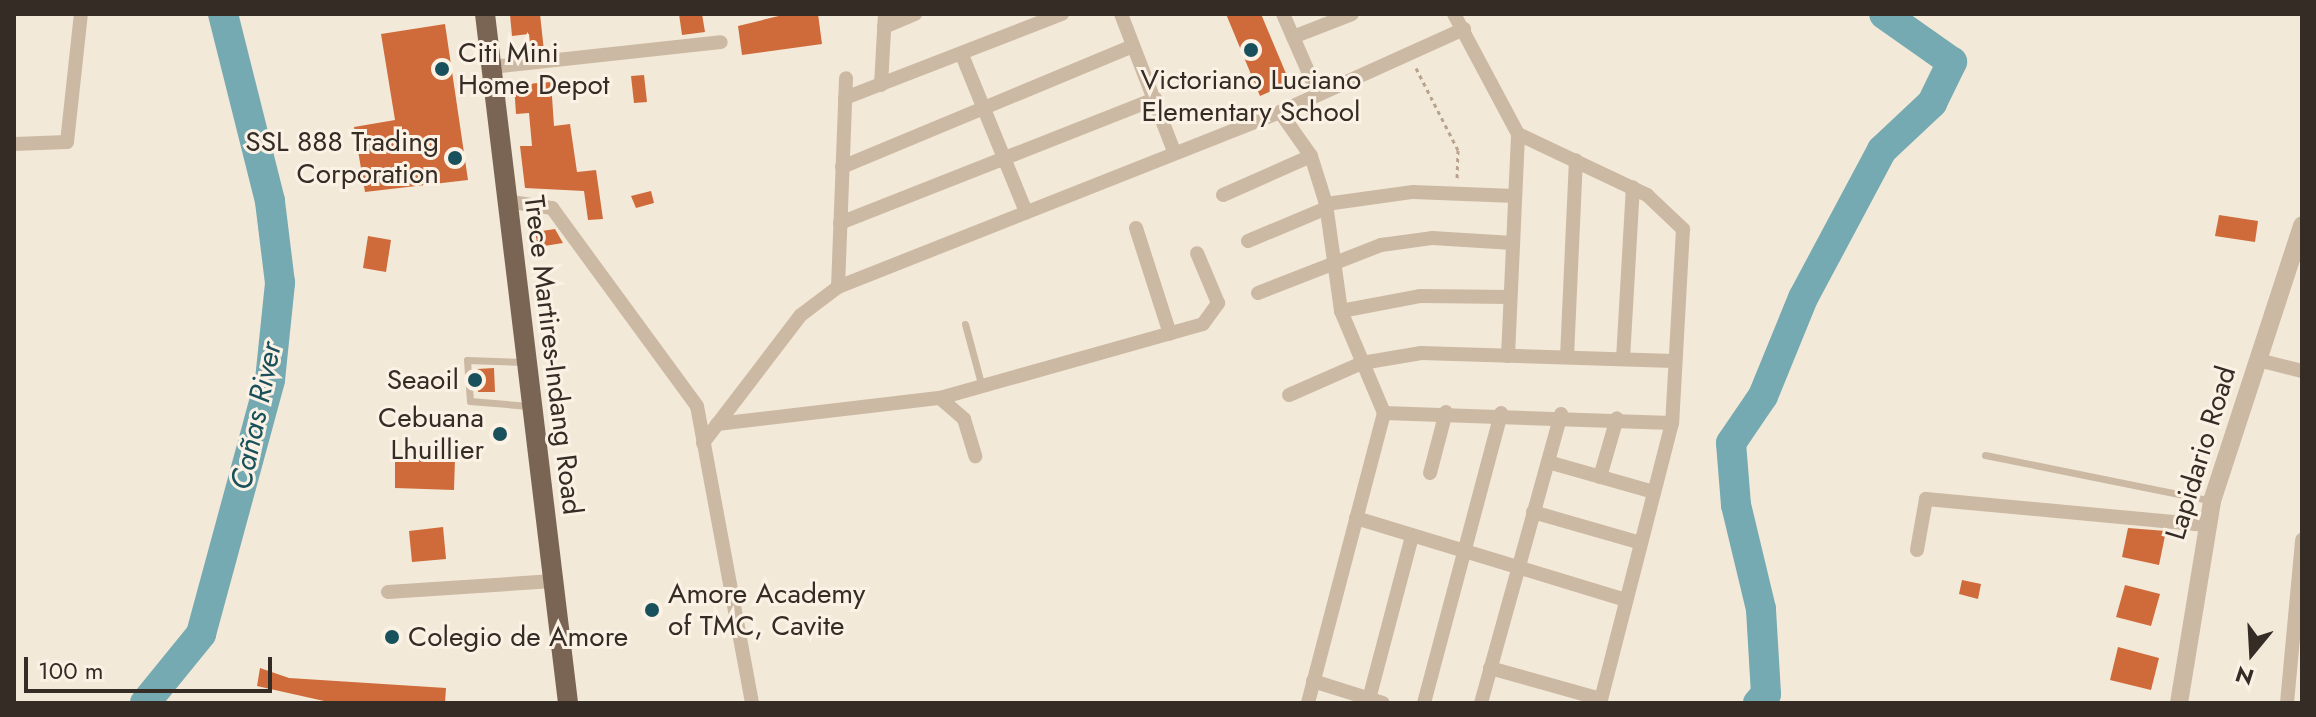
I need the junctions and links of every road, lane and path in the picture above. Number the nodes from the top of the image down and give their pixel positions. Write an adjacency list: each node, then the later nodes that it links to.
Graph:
1 (81, 14): 26 (street)
2 (485, 14): 17 (main road, Trece Martires-Indang Road)
3 (915, 14): 9 (street)
4 (1062, 14): 10 (street)
5 (1121, 14): 14 (street)
6 (1283, 14): 12 (street)
7 (1352, 14): 12 (street)
8 (1454, 14): 11 (street)
9 (884, 20): 19 (street)
10 (1028, 21): 15 (street)
11 (1464, 29): 16 (street); 25 (street)
12 (1293, 37): 20 (street)
13 (721, 42): 17 (street)
14 (1133, 46): 22 (street); 23 (street)
15 (962, 55): 19 (street); 23 (street)
16 (1411, 58): 20 (street); 33 (path)
17 (492, 67): 36 (main road, Trece Martires-Indang Road)
18 (846, 78): 21 (street)
19 (881, 85): 21 (street)
20 (1317, 92): 24 (street)
21 (845, 98): 31 (street)
22 (1155, 99): 27 (street); 29 (street)
23 (980, 107): 29 (street); 31 (street)
24 (1280, 112): 27 (street); 28 (street)
25 (1518, 134): 30 (street); 35 (street)
26 (14, 144)
27 (1173, 149): 38 (street)
28 (1311, 156): 34 (street); 37 (street)
29 (1001, 159): 38 (street); 39 (street)
30 (1576, 160): 32 (street); 53 (street)
31 (842, 167): 39 (street)
32 (1633, 187): 54 (street); 56 (street)
33 (1456, 190): 35 (street); 37 (street)
34 (1223, 195)
35 (1515, 196): 43 (street)
36 (505, 201): 57 (main road, Trece Martires-Indang Road); 71 (street)
37 (1326, 206): 42 (street); 45 (street)
38 (1026, 212): 46 (street)
39 (840, 223): 46 (street)
40 (2302, 225): 55 (street, Lapidario Road)
41 (1136, 228): 51 (street)
42 (1248, 241)
43 (1513, 243): 45 (street); 48 (street)
44 (1197, 253): 51 (street)
45 (1334, 258): 47 (street); 49 (street)
46 (838, 287): 70 (street)
47 (1258, 293)
48 (1510, 297): 49 (street); 52 (street)
49 (1341, 311): 58 (street)
50 (965, 324): 60 (lane)
51 (1170, 334): 60 (street)
52 (1508, 356): 53 (street); 58 (street)
53 (1567, 357): 54 (street)
54 (1623, 359): 56 (street)
55 (2258, 360): 59 (street); 78 (street, Lapidario Road)
56 (1674, 361): 69 (street)
57 (525, 362): 63 (main road, Trece Martires-Indang Road); 63 (lane)
58 (1362, 363): 61 (street); 65 (street)
59 (2302, 371)
60 (982, 387): 62 (street)
61 (1289, 395)
62 (940, 398): 70 (street); 73 (street)
63 (531, 407): 88 (main road, Trece Martires-Indang Road)
64 (1446, 412): 65 (street); 66 (street); 75 (street)
65 (1384, 413): 80 (street)
66 (1501, 413): 67 (street); 86 (street)
67 (1561, 414): 68 (street); 74 (street)
68 (1617, 418): 69 (street); 76 (street)
69 (1672, 423): 77 (street)
70 (717, 424): 71 (street)
71 (703, 443): 96 (street)
72 (1985, 455): 78 (lane)
73 (975, 456)
74 (1548, 462): 76 (street); 79 (street)
75 (1430, 473)
76 (1600, 477): 77 (street)
77 (1654, 492): 84 (street)
78 (2212, 501): 81 (street, Lapidario Road)
79 (1533, 512): 84 (street); 87 (street)
80 (1356, 518): 82 (street); 92 (street)
81 (2206, 525): 85 (street); 100 (street, Lapidario Road)
82 (1412, 536): 86 (street); 93 (street)
83 (2302, 540): 101 (street)
84 (1641, 543): 90 (street)
85 (1917, 550)
86 (1464, 552): 87 (street); 98 (street)
87 (1516, 567): 90 (street); 91 (street)
88 (553, 581): 89 (street); 95 (main road, Trece Martires-Indang Road)
89 (388, 592)
90 (1626, 600): 94 (street)
91 (1490, 668): 94 (street); 99 (street)
92 (1313, 681): 93 (street); 97 (street)
93 (1376, 701)
94 (1600, 701)
95 (568, 703)
96 (752, 703)
97 (1308, 703)
98 (1424, 703)
99 (1481, 703)
100 (2179, 703)
101 (2287, 703)

